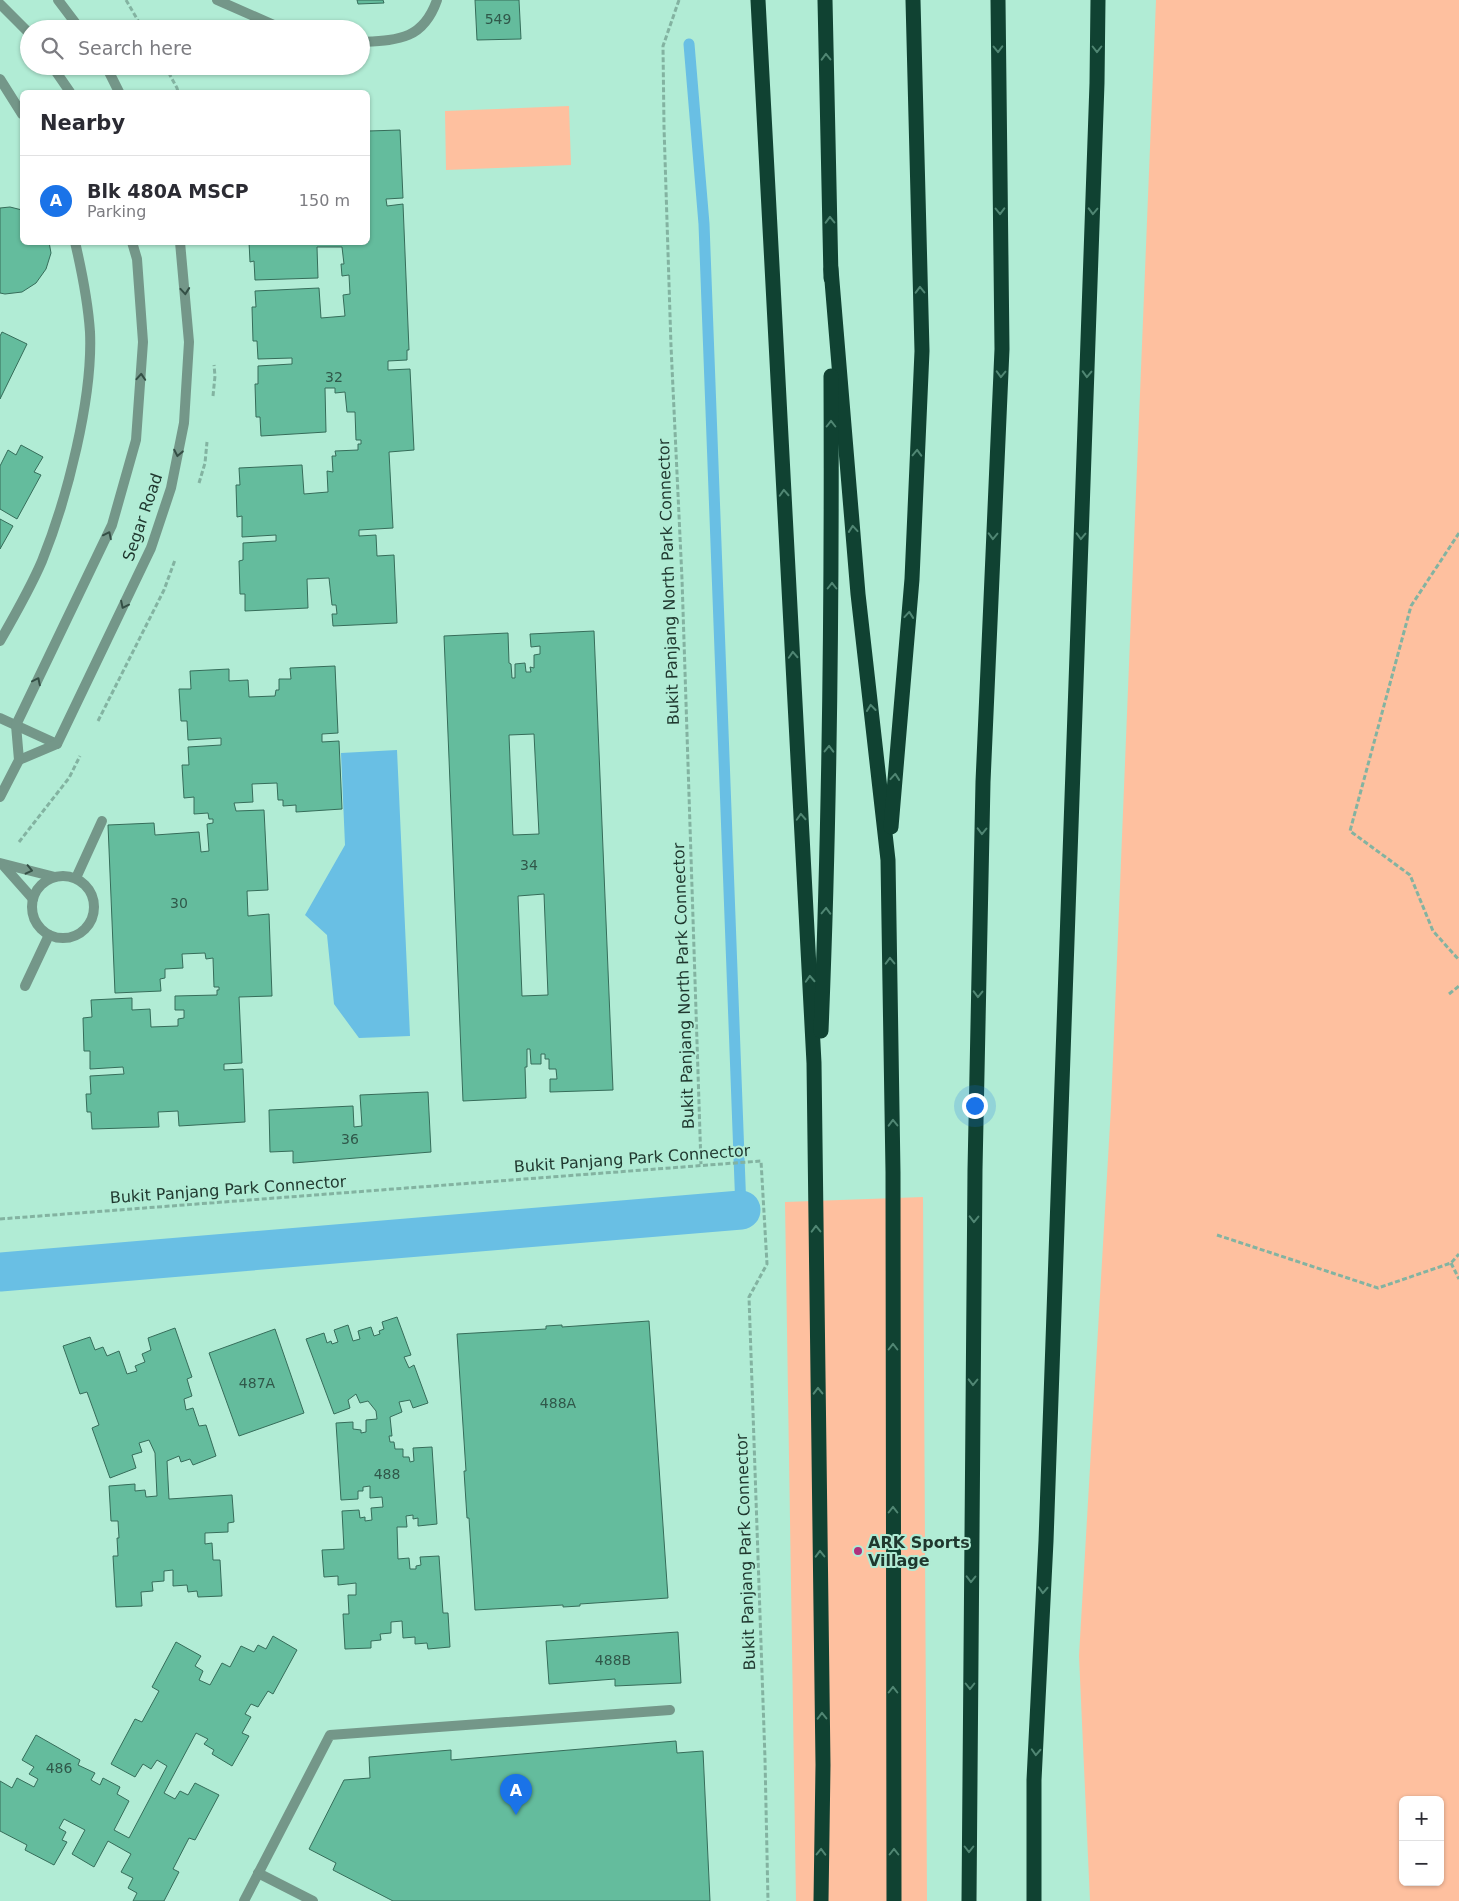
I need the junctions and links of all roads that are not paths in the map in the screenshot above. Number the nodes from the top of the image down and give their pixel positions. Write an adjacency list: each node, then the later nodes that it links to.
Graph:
1 (58, 0): 10 (street)
2 (217, 0): 11 (street)
3 (437, 0): 13 (street)
4 (758, 0): 38 (highway, one-way to 4)
5 (825, 0): 23 (highway, one-way to 5)
6 (913, 0): 31 (highway, one-way to 6)
7 (998, 0): 45 (highway, one-way to 45)
8 (1098, 0): 46 (highway, one-way to 46)
9 (0, 4): 12 (street)
10 (73, 20)
11 (263, 20)
12 (20, 24)
13 (370, 41)
14 (58, 75): 17 (street)
15 (110, 75): 18 (street)
16 (0, 79): 19 (street)
17 (69, 90)
18 (118, 90)
19 (20, 111)
20 (76, 245): 24 (street)
21 (133, 245): 26 (street, Segar Road, one-way to 21)
22 (180, 245): 27 (street, Segar Road, one-way to 27)
23 (831, 269): 31 (highway, one-way to 23); 38 (highway, one-way to 23)
24 (0, 641)
25 (0, 718): 26 (street)
26 (16, 725): 27 (street); 28 (street)
27 (56, 744): 28 (street)
28 (19, 760): 29 (street)
29 (0, 797)
30 (102, 821): 34 (street)
31 (888, 860): 44 (highway, one-way to 31)
32 (1, 864): 33 (street, one-way to 33); 35 (street)
33 (55, 877): 34 (street); 35 (street)
34 (76, 878): 36 (street)
35 (33, 899): 36 (street)
36 (49, 935): 37 (street)
37 (26, 986)
38 (814, 1063): 43 (highway, one-way to 38)
39 (670, 1710): 40 (street)
40 (258, 1873): 41 (street); 42 (street)
41 (244, 1901)
42 (313, 1901)
43 (821, 1901)
44 (894, 1901)
45 (968, 1901)
46 (1034, 1901)

